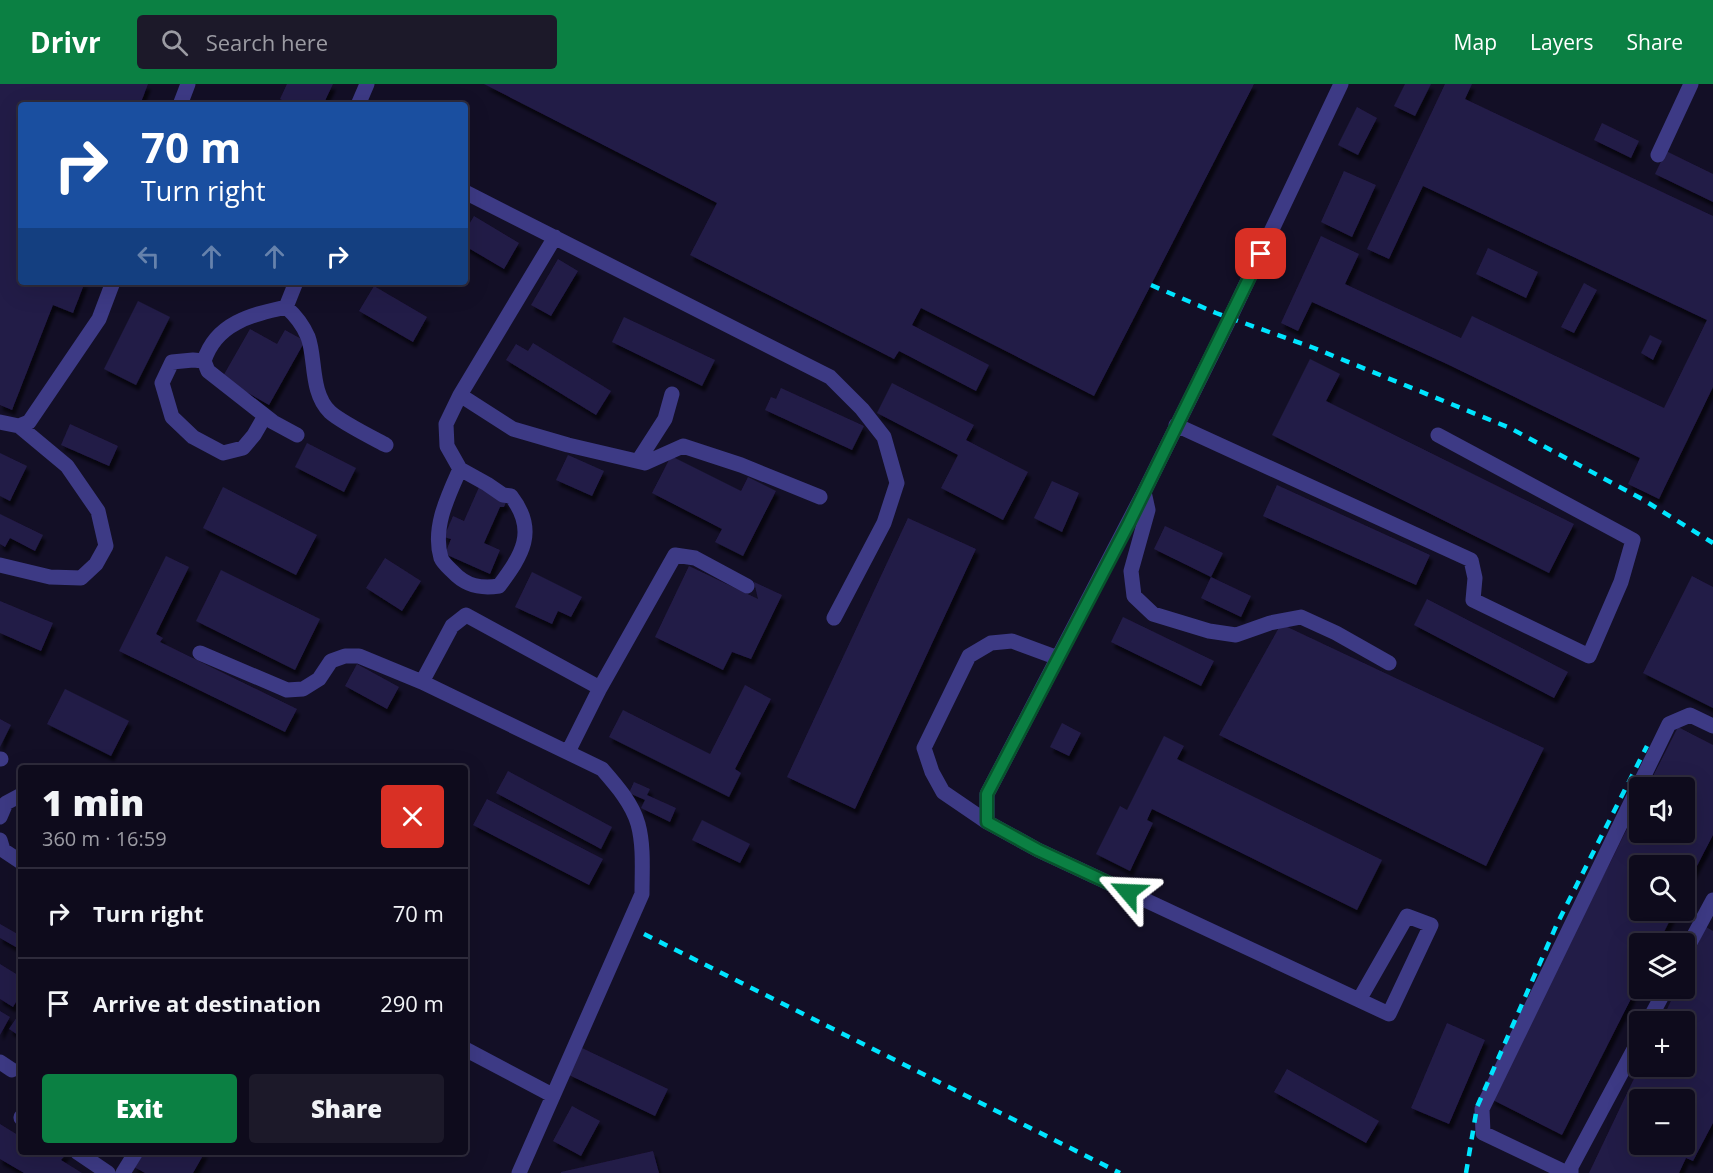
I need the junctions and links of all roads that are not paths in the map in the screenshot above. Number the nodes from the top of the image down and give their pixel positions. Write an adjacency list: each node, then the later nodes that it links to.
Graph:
1 (188, 84): 5 (street)
2 (367, 84): 6 (street)
3 (1341, 84): 18 (street)
4 (1691, 84): 7 (street)
5 (181, 102)
6 (359, 102)
7 (1658, 155)
8 (468, 194): 9 (street)
9 (555, 237): 15 (street); 29 (street)
10 (112, 285): 19 (street)
11 (295, 285): 12 (street)
12 (286, 307): 13 (street); 22 (street)
13 (204, 362): 16 (street); 16 (street)
14 (672, 394): 23 (street)
15 (460, 395): 23 (street); 24 (street)
16 (265, 416): 20 (street)
17 (0, 422): 19 (street)
18 (1176, 425): 21 (street); 25 (street)
19 (19, 426): 27 (street)
20 (297, 435)
21 (1438, 435)
22 (386, 445)
23 (638, 461): 26 (street)
24 (460, 469): 24 (street)
25 (1144, 492): 31 (street); 32 (street)
26 (820, 497)
27 (0, 565)
28 (747, 586): 34 (street)
29 (834, 618)
30 (200, 653): 33 (street)
31 (1058, 658): 39 (street); 39 (street)
32 (1389, 663)
33 (422, 682): 34 (street); 36 (street)
34 (600, 688): 36 (street)
35 (1713, 726): 53 (street)
36 (568, 752): 47 (street)
37 (18, 797): 38 (street)
38 (0, 817)
39 (987, 822): 44 (street)
40 (0, 840): 41 (street)
41 (18, 860)
42 (1713, 900): 43 (street)
43 (1695, 934)
44 (1359, 1000): 44 (street)
45 (468, 1051): 47 (street)
46 (1629, 1059): 54 (street)
47 (552, 1095): 52 (street)
48 (81, 1155): 50 (street)
49 (134, 1155): 51 (street)
50 (108, 1173)
51 (123, 1173)
52 (519, 1173)
53 (1567, 1173)
54 (1571, 1173)

